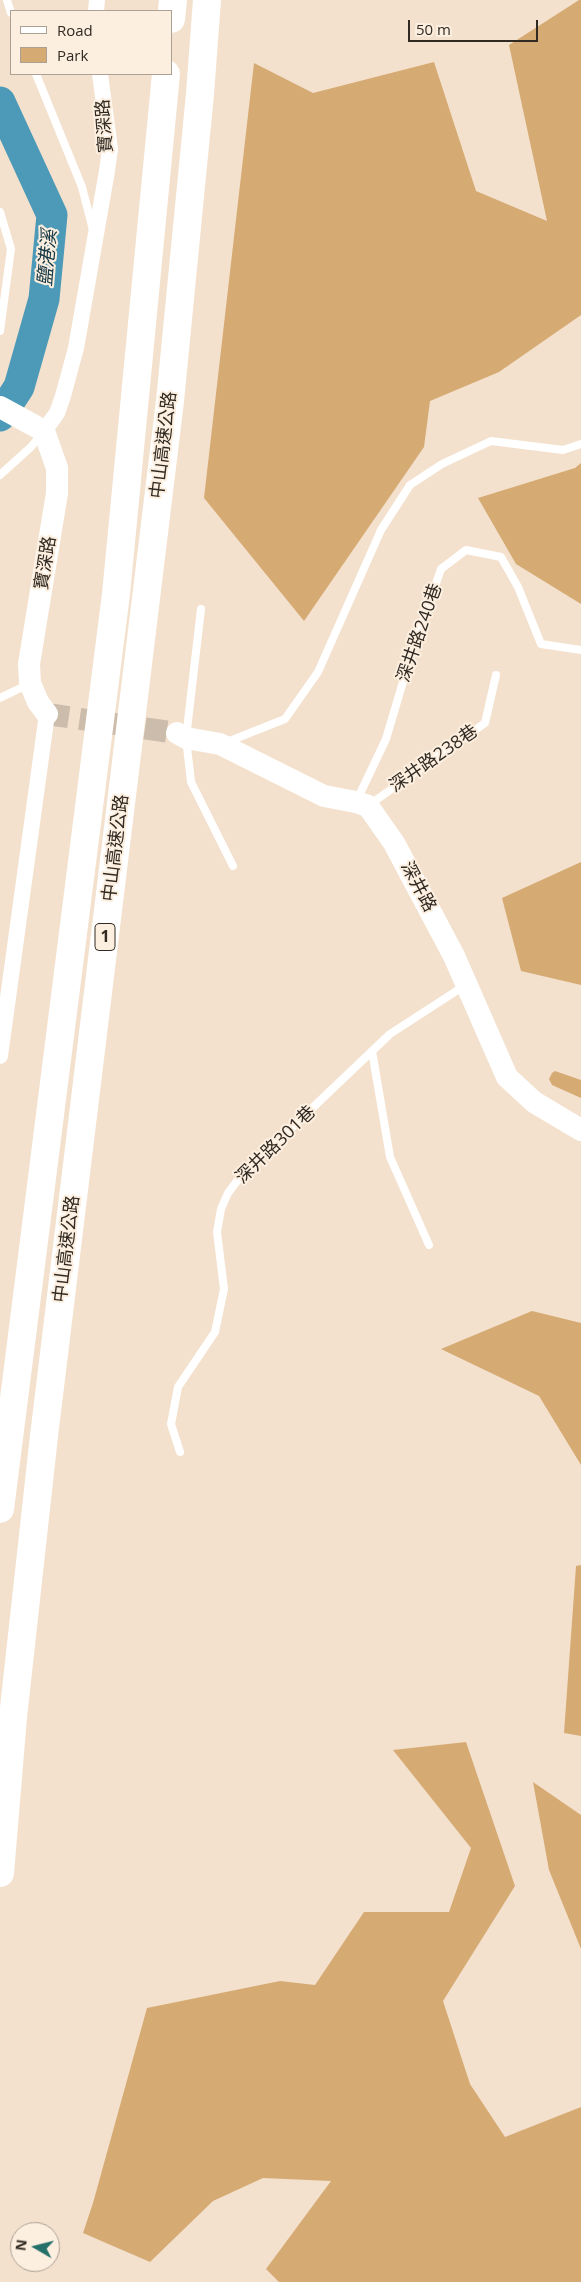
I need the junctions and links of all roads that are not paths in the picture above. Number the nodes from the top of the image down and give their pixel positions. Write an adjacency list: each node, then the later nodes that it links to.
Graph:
1 (207, 0): 29 (highway, 中山高速公路 / 1)
2 (36, 75): 6 (lane)
3 (100, 75): 6 (street, 寶深路)
4 (166, 75): 28 (highway, 中山高速公路 / 1)
5 (0, 212): 7 (lane)
6 (95, 239): 9 (street, 寶深路)
7 (0, 331)
8 (0, 407): 9 (street)
9 (44, 431): 11 (lane); 15 (street, 寶深路)
10 (581, 444): 19 (lane)
11 (0, 475)
12 (201, 609): 18 (lane)
13 (581, 650): 20 (lane, 深井路240巷)
14 (496, 676): 20 (lane, 深井路238巷)
15 (30, 683): 16 (lane); 17 (street, 寶深路)
16 (0, 698)
17 (48, 714): 24 (street, 寶深路)
18 (182, 736): 19 (street); 21 (lane)
19 (220, 744): 20 (street)
20 (362, 804): 22 (street, 深井路)
21 (233, 866)
22 (466, 984): 23 (lane, 深井路301巷); 25 (street, 深井路)
23 (372, 1051): 26 (lane); 27 (lane, 深井路301巷)
24 (0, 1056)
25 (581, 1130)
26 (429, 1245)
27 (180, 1452)
28 (0, 1509)
29 (0, 1873)

